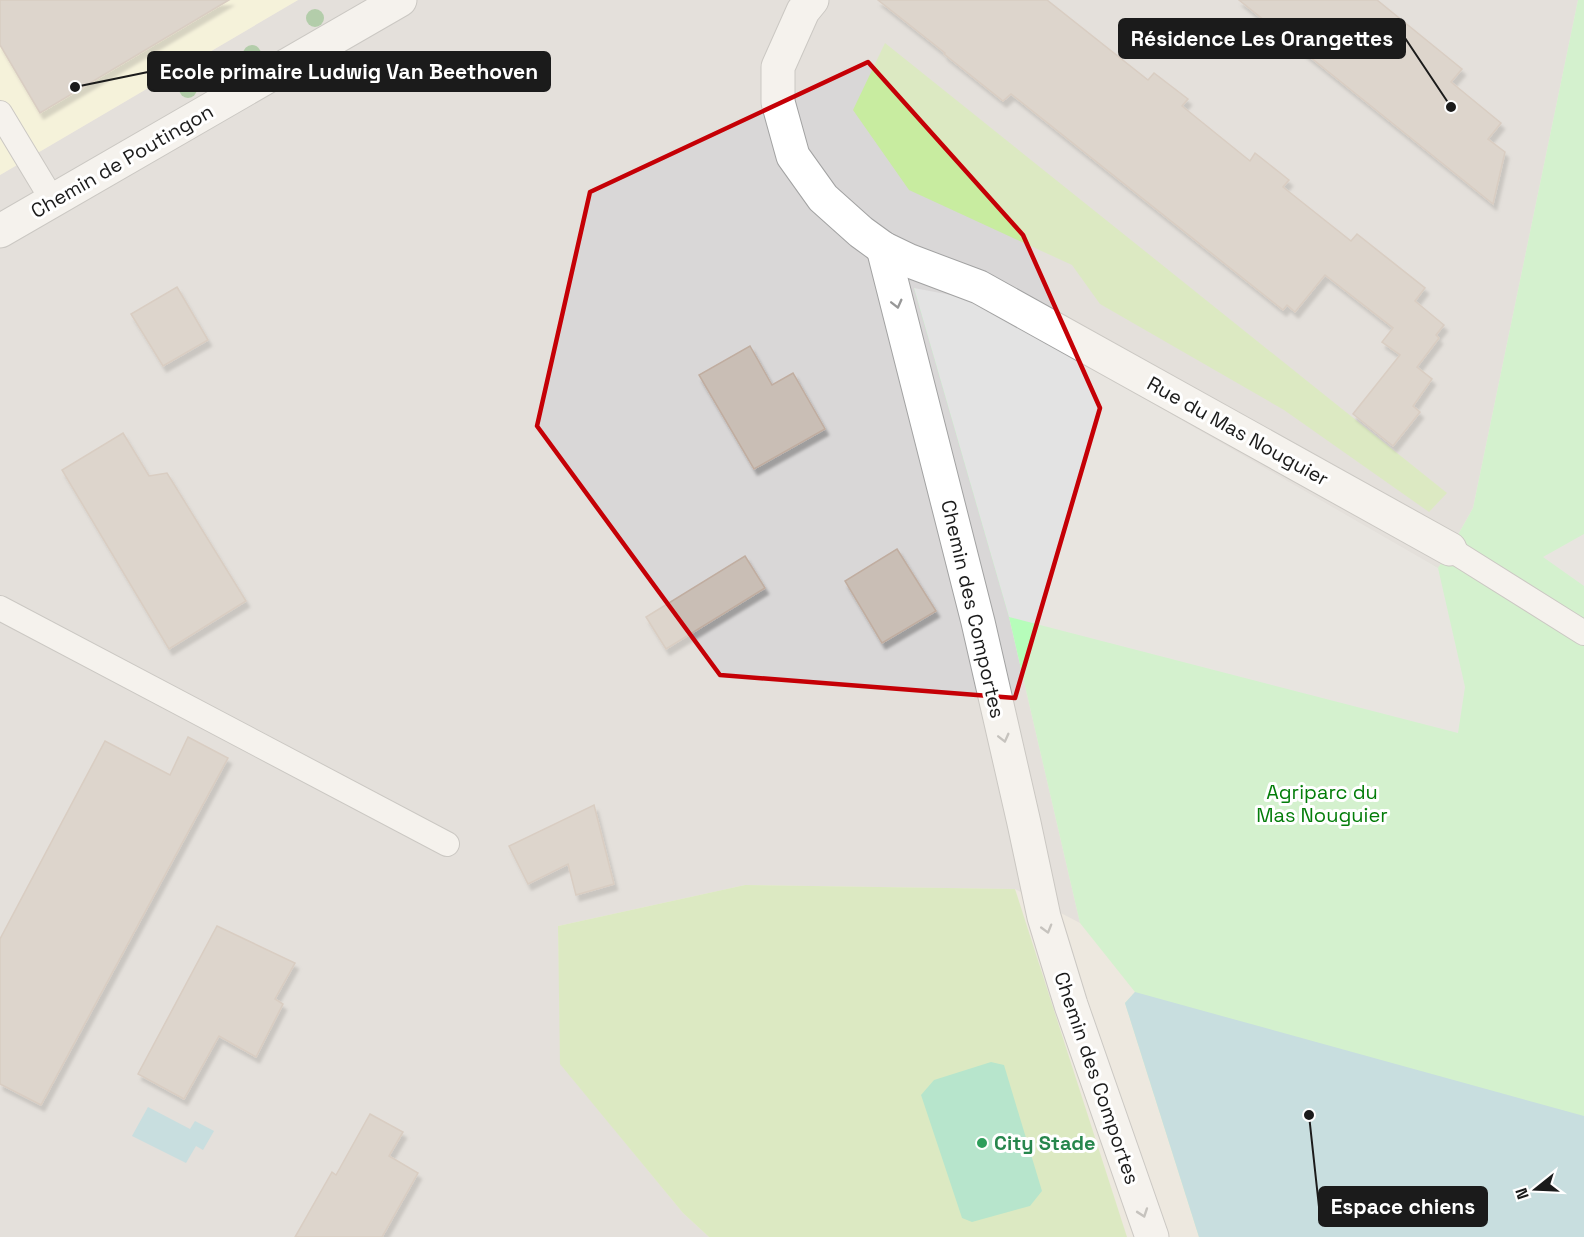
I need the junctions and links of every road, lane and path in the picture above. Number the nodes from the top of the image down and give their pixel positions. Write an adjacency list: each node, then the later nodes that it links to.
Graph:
1 (400, 0): 4 (street, Chemin de Poutingon)
2 (801, 4): 6 (street)
3 (0, 113): 4 (lane)
4 (53, 201): 5 (street, Chemin de Poutingon)
5 (0, 231)
6 (883, 248): 7 (street, Rue du Mas Nouguier); 11 (street, Chemin des Comportes, one-way to 11)
7 (1450, 549): 9 (lane, Rue du Mas Nouguier)
8 (0, 608): 10 (lane)
9 (1584, 633)
10 (447, 844)
11 (1152, 1237)

